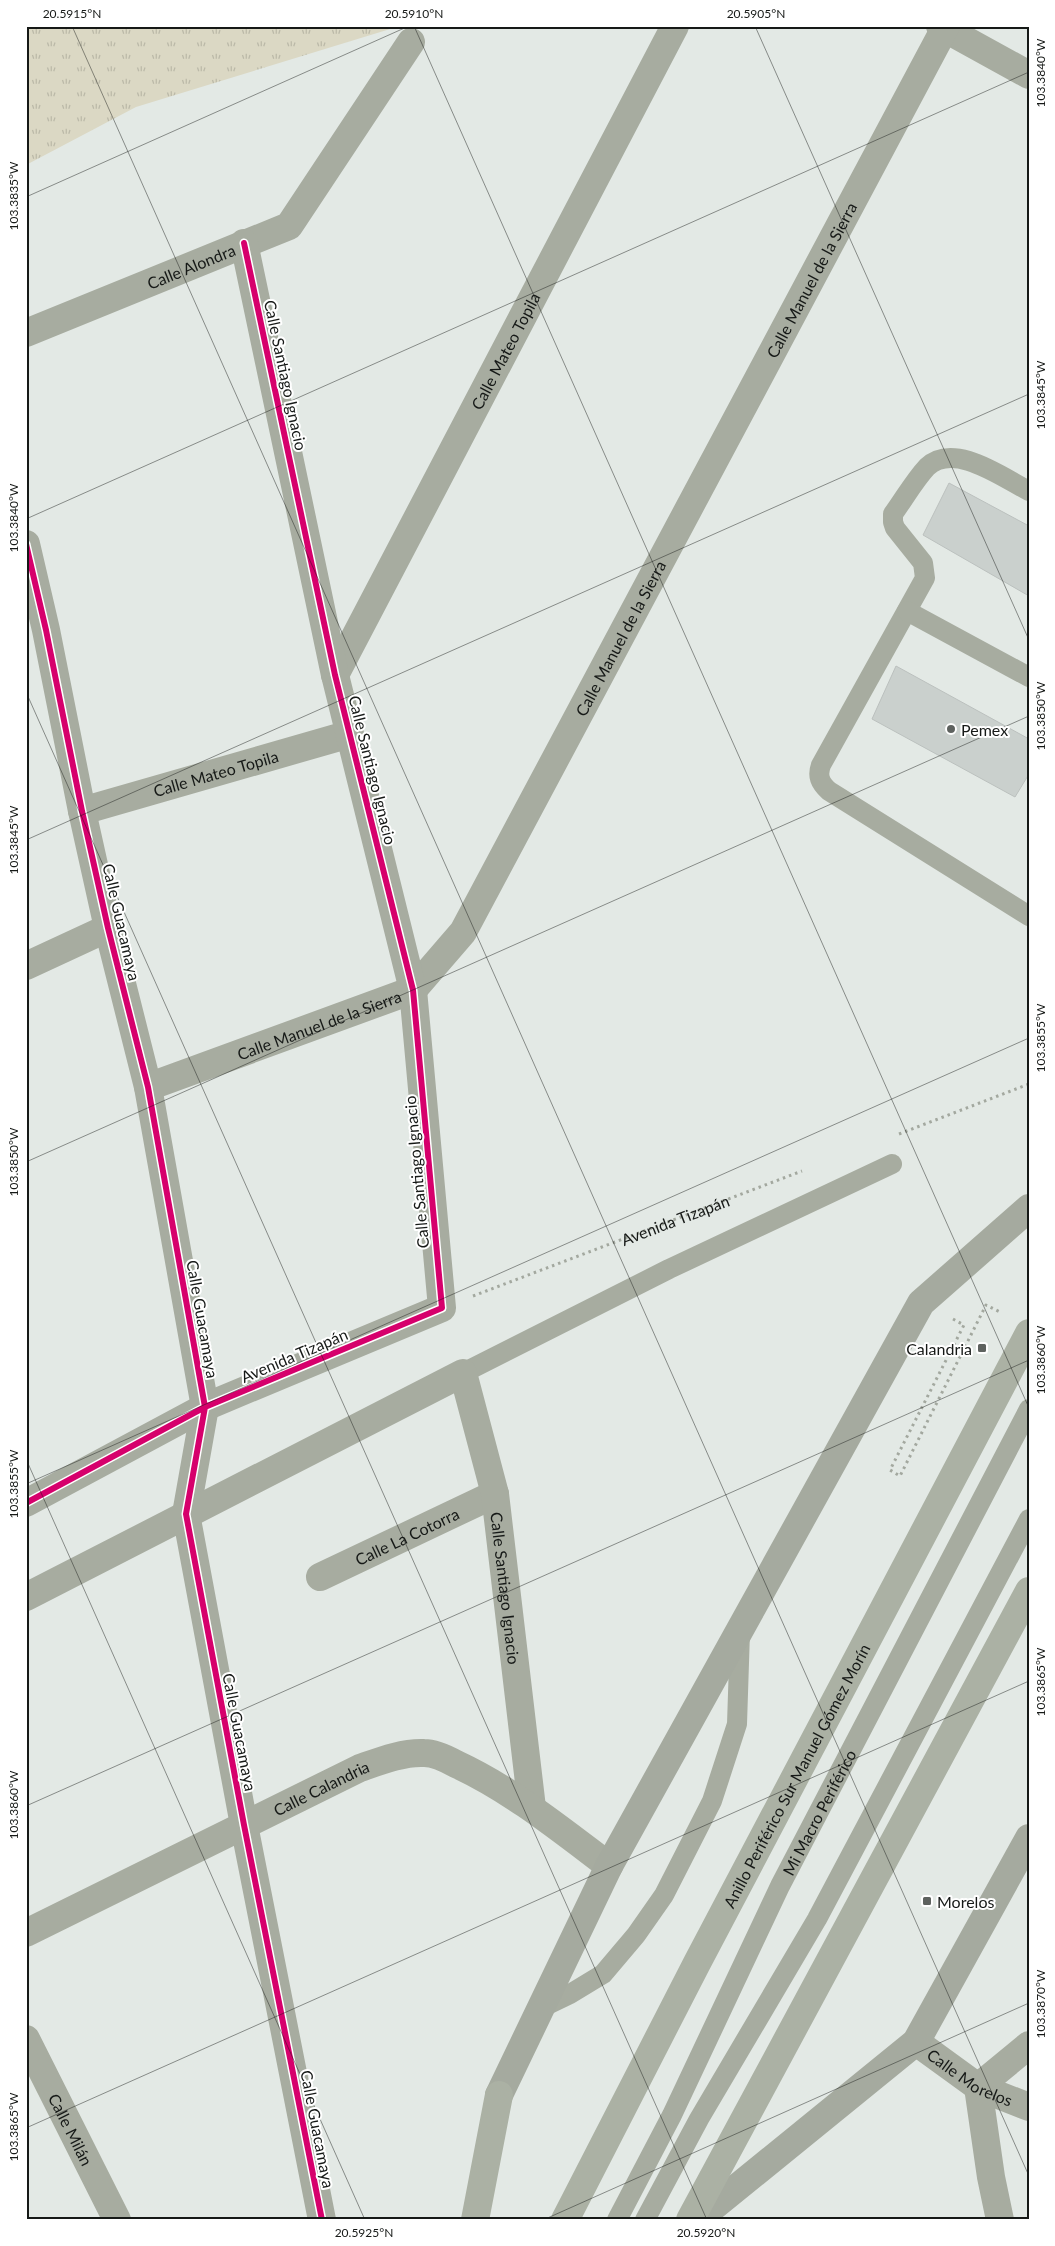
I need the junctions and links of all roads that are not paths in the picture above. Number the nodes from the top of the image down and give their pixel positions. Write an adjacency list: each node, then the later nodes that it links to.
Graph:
1 (676, 26): 11 (street, Calle Mateo Topila)
2 (943, 27): 4 (street); 18 (street, Calle Manuel de la Sierra)
3 (411, 42): 5 (street, Calle Alondra)
4 (1029, 75)
5 (244, 243): 6 (street, Calle Alondra); 11 (street, Calle Santiago Ignacio)
6 (26, 333)
7 (1029, 491): 9 (lane)
8 (26, 544): 10 (street, Calle Guacamaya)
9 (907, 611): 12 (lane); 15 (lane)
10 (36, 635): 14 (street, Calle Guacamaya)
11 (335, 674): 13 (street, Calle Santiago Ignacio)
12 (1029, 677)
13 (350, 734): 14 (street, Calle Mateo Topila); 18 (street, Calle Santiago Ignacio)
14 (82, 811): 16 (street, Calle Guacamaya)
15 (1029, 916)
16 (108, 928): 17 (street); 19 (street, Calle Guacamaya)
17 (26, 966)
18 (413, 990): 19 (street, Calle Manuel de la Sierra); 22 (street, Calle Santiago Ignacio)
19 (148, 1087): 25 (street, Calle Guacamaya)
20 (892, 1164): 24 (lane)
21 (1029, 1208): 34 (street)
22 (442, 1308): 25 (street, Avenida Tizapán)
23 (1029, 1333): 50 (highway, Anillo Periférico Sur Manuel Gómez Morín)
24 (463, 1372): 27 (street, Calle Santiago Ignacio); 29 (street)
25 (205, 1407): 28 (street, Avenida Tizapán); 29 (street, Calle Guacamaya)
26 (1029, 1409): 51 (lane, Mi Macro Periférico)
27 (495, 1494): 31 (street, Calle La Cotorra); 35 (street, Calle Santiago Ignacio)
28 (26, 1503)
29 (186, 1514): 33 (street); 36 (street, Calle Guacamaya)
30 (1029, 1520): 52 (lane)
31 (320, 1577)
32 (1029, 1591): 53 (highway)
33 (26, 1597)
34 (740, 1630): 38 (street); 40 (lane)
35 (532, 1808): 36 (street, Calle Calandria); 38 (street, Calle Calandria)
36 (244, 1825): 39 (street, Calle Calandria); 48 (street, Calle Guacamaya)
37 (1029, 1838): 42 (street)
38 (609, 1866): 40 (street)
39 (26, 1933)
40 (541, 2008): 45 (street)
41 (26, 2038): 47 (street, Calle Milán)
42 (916, 2042): 44 (street, Calle Morelos); 54 (street)
43 (1029, 2045): 44 (street)
44 (978, 2087): 46 (street, Calle Morelos); 55 (street)
45 (499, 2095): 49 (highway)
46 (1029, 2107)
47 (117, 2220)
48 (322, 2220)
49 (475, 2220)
50 (565, 2220)
51 (617, 2220)
52 (645, 2220)
53 (690, 2220)
54 (697, 2220)
55 (1000, 2220)

